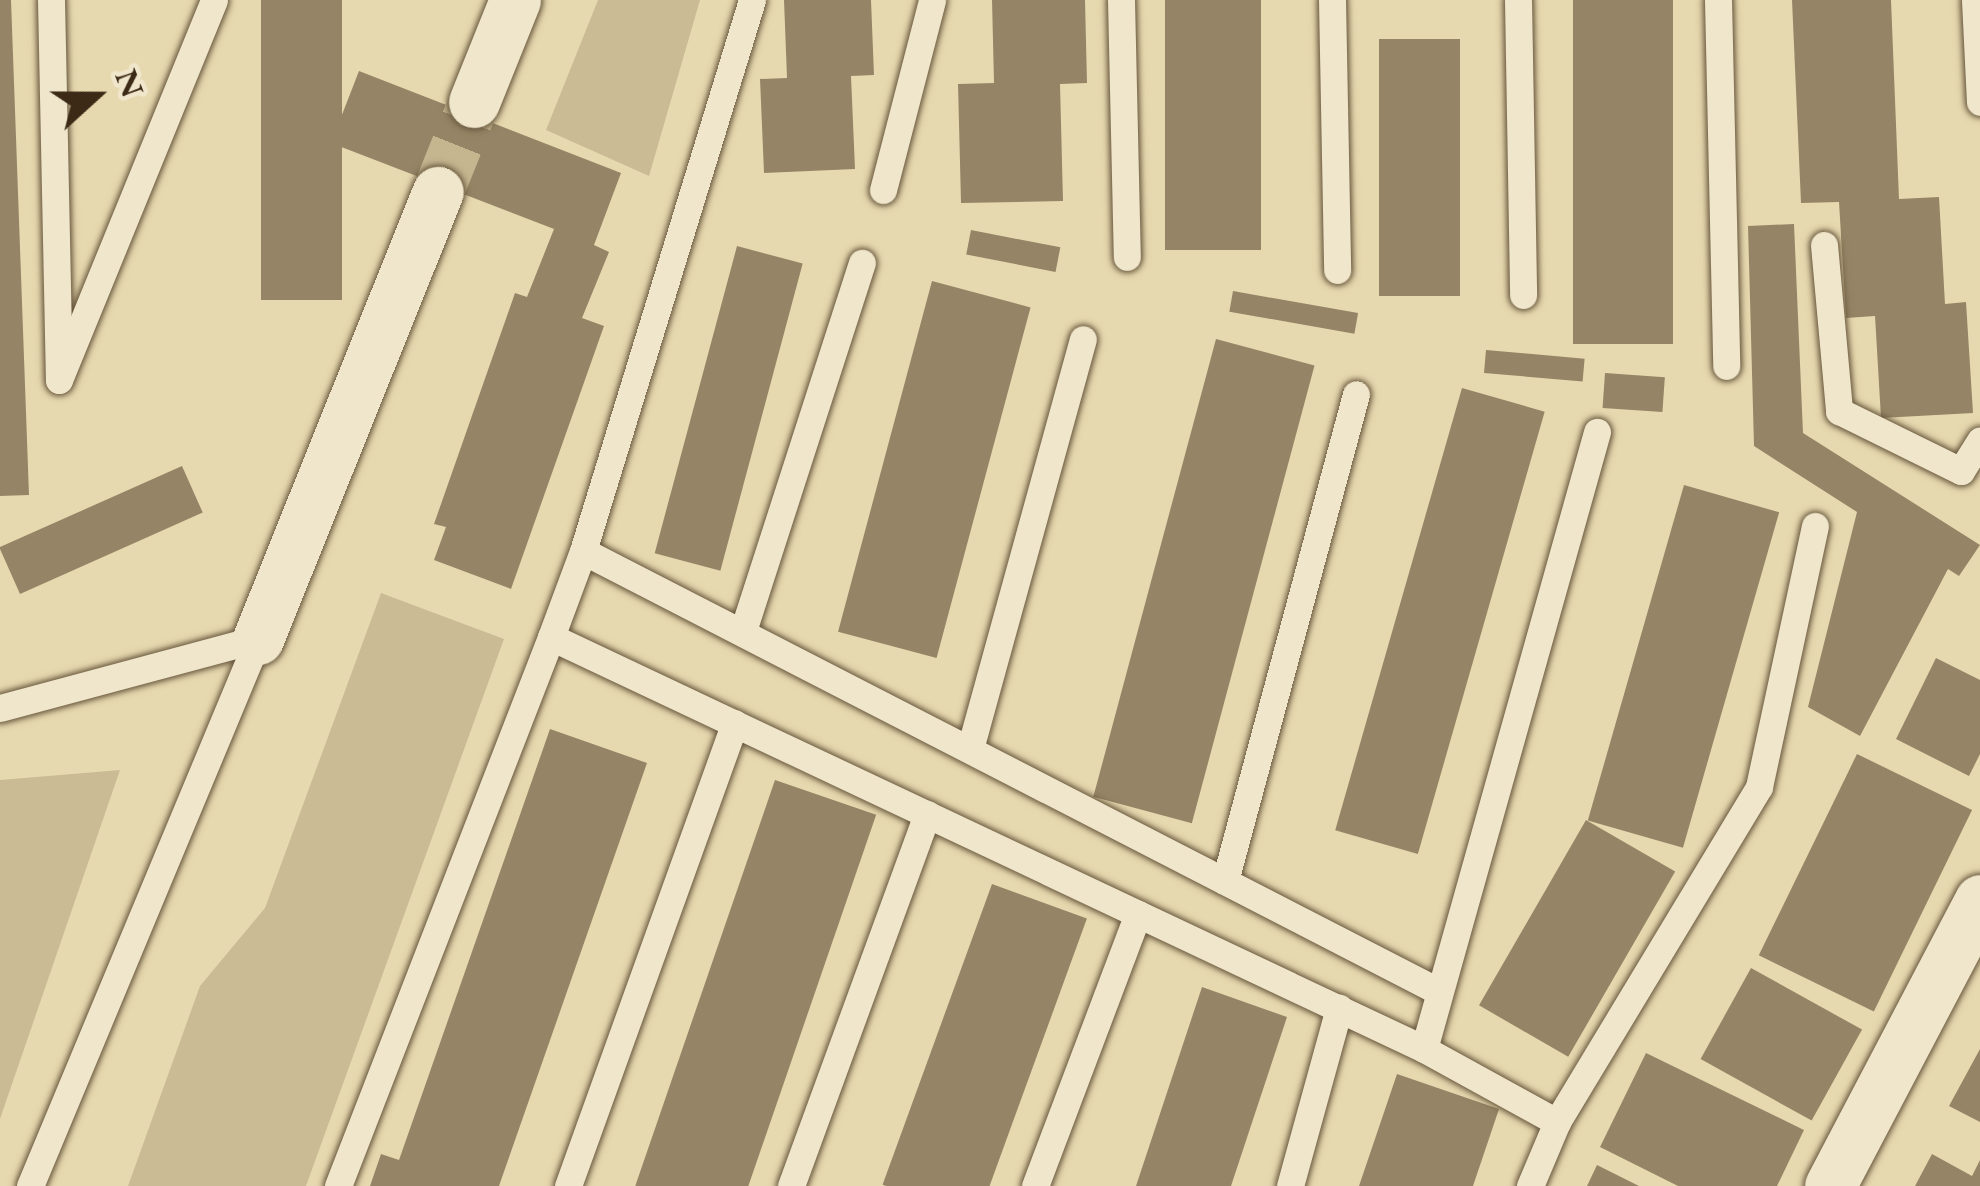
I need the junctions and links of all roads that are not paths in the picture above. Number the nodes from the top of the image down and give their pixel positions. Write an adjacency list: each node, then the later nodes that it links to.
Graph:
1 (51, 0): 2 (lane)
2 (214, 0)
3 (515, 0): 12 (street)
4 (752, 0): 26 (lane)
5 (932, 0): 13 (lane)
6 (1121, 0): 16 (lane)
7 (1332, 0): 18 (lane)
8 (1518, 0): 19 (lane)
9 (1718, 0): 21 (lane)
10 (1975, 0): 11 (lane)
11 (1980, 102)
12 (474, 103)
13 (883, 190)
14 (438, 192): 29 (street)
15 (1824, 245): 24 (lane)
16 (1127, 257)
17 (862, 263): 27 (lane)
18 (1337, 270)
19 (1523, 295)
20 (1083, 339): 32 (lane)
21 (1726, 366)
22 (1357, 394): 34 (lane)
23 (1597, 432): 37 (lane)
24 (1980, 440)
25 (1816, 526): 40 (lane)
26 (583, 551): 27 (lane); 28 (lane)
27 (743, 631): 32 (lane)
28 (551, 637): 31 (lane); 42 (lane)
29 (257, 639): 30 (lane); 41 (lane)
30 (0, 709)
31 (735, 723): 33 (lane); 43 (lane)
32 (970, 749): 34 (lane)
33 (927, 814): 36 (lane); 44 (lane)
34 (1225, 881): 37 (lane)
35 (1980, 900): 48 (street)
36 (1138, 914): 38 (lane); 45 (lane)
37 (1438, 991): 39 (lane)
38 (1339, 1009): 39 (lane); 46 (lane)
39 (1424, 1049): 40 (lane)
40 (1557, 1122): 47 (lane)
41 (30, 1186)
42 (338, 1186)
43 (568, 1186)
44 (791, 1186)
45 (1035, 1186)
46 (1290, 1186)
47 (1530, 1186)
48 (1830, 1186)

